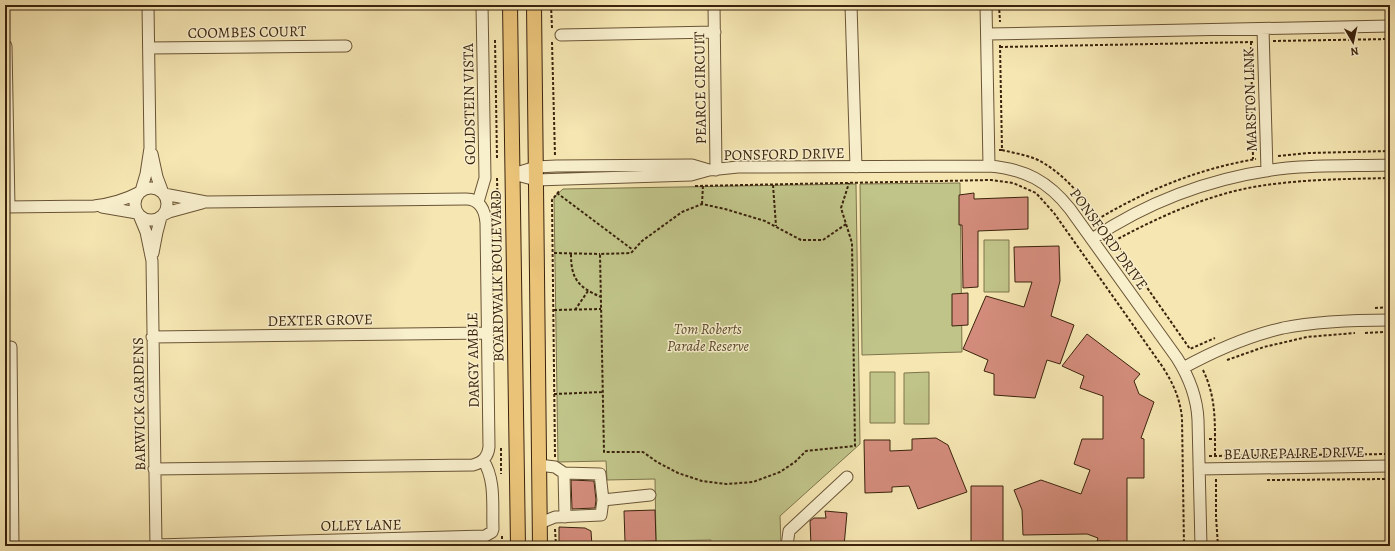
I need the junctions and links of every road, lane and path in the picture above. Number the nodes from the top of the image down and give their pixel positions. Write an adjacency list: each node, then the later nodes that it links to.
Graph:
1 (148, 5): 22 (street)
2 (482, 5): 43 (street, GOLDSTEIN VISTA)
3 (510, 5): 31 (main road, BOARDWALK BOULEVARD)
4 (534, 5): 32 (main road)
5 (551, 5): 14 (path)
6 (714, 5): 13 (street, PEARCE CIRCUIT)
7 (851, 5): 28 (street)
8 (986, 5): 15 (street)
9 (999, 5): 10 (path)
10 (1000, 22)
11 (1390, 26): 12 (street)
12 (1263, 29): 15 (street); 17 (street, MARSTON LINK)
13 (715, 32): 14 (street); 30 (street, PEARCE CIRCUIT)
14 (555, 33): 26 (path)
15 (987, 34): 27 (street)
16 (1390, 39): 17 (path)
17 (1263, 41): 18 (path); 29 (street, MARSTON LINK)
18 (1251, 42): 21 (path); 24 (path)
19 (6, 46): 46 (street)
20 (346, 46): 22 (street, COOMBES COURT)
21 (1000, 47)
22 (149, 48): 23 (street)
23 (150, 148): 39 (street); 40 (street)
24 (1253, 159)
25 (1390, 165): 29 (street)
26 (556, 166): 30 (street, PONSFORD DRIVE); 32 (street, PONSFORD DRIVE)
27 (989, 166): 28 (street, PONSFORD DRIVE); 53 (street, PONSFORD DRIVE)
28 (856, 167): 30 (street, PONSFORD DRIVE)
29 (1266, 171): 52 (street)
30 (709, 173): 34 (street, PONSFORD DRIVE); 38 (path)
31 (513, 174): 32 (street, PONSFORD DRIVE); 98 (main road, BOARDWALK BOULEVARD)
32 (536, 174): 34 (street, PONSFORD DRIVE); 83 (main road)
33 (1390, 178): 54 (path)
34 (557, 179): 41 (path)
35 (849, 183): 36 (path); 50 (path); 81 (path)
36 (773, 185): 38 (path); 51 (path)
37 (695, 186): 38 (path)
38 (703, 186): 44 (path)
39 (140, 191): 40 (street); 45 (street); 47 (street)
40 (163, 193): 42 (street); 48 (street)
41 (557, 193): 55 (path); 56 (path)
42 (206, 202): 43 (street); 48 (street)
43 (478, 202): 67 (street, DARGY AMBLE)
44 (702, 204): 51 (path); 55 (path)
45 (94, 206): 46 (street); 47 (street)
46 (7, 207)
47 (138, 214): 48 (street); 59 (street, BARWICK GARDENS)
48 (162, 216): 59 (street, BARWICK GARDENS)
49 (1098, 219): 52 (path)
50 (846, 224): 51 (path); 77 (path)
51 (776, 226)
52 (1106, 230): 53 (street); 54 (path)
53 (1092, 239): 75 (street, PONSFORD DRIVE)
54 (1114, 241): 72 (path)
55 (633, 250): 58 (path)
56 (553, 253): 57 (path); 63 (path)
57 (571, 254): 58 (path); 60 (path)
58 (600, 254): 61 (path)
59 (152, 261): 70 (street, BARWICK GARDENS)
60 (588, 291): 61 (path); 64 (path)
61 (601, 297): 62 (path)
62 (601, 309): 64 (path); 77 (path)
63 (554, 310): 64 (path); 78 (path)
64 (575, 310)
65 (1390, 320): 75 (street)
66 (1383, 332): 69 (path)
67 (488, 333): 70 (street, DEXTER GROVE); 82 (street, DARGY AMBLE)
68 (1357, 333): 73 (path)
69 (1364, 333)
70 (152, 338): 85 (street, BARWICK GARDENS)
71 (10, 347): 97 (street)
72 (1190, 349)
73 (1221, 362)
74 (1209, 367): 76 (path)
75 (1183, 368): 80 (street, PONSFORD DRIVE)
76 (1203, 370)
77 (602, 392): 78 (path)
78 (554, 394): 87 (path)
79 (1390, 454): 80 (path)
80 (1199, 457): 81 (path); 86 (street, PONSFORD DRIVE)
81 (1183, 458): 103 (path)
82 (483, 460): 85 (street); 96 (street, OLLEY LANE)
83 (539, 464): 87 (street); 94 (main road)
84 (1390, 466): 86 (street, BEAUREPAIRE DRIVE)
85 (154, 469): 96 (street, BARWICK GARDENS)
86 (1199, 469): 104 (street, PONSFORD DRIVE)
87 (559, 470): 92 (street); 93 (street)
88 (847, 477): 102 (street)
89 (1390, 479): 90 (path)
90 (1263, 480)
91 (650, 495): 92 (street)
92 (603, 500): 93 (street)
93 (560, 517): 94 (street); 100 (path)
94 (540, 524): 99 (main road)
95 (702, 543): 101 (path)
96 (156, 545)
97 (14, 546)
98 (518, 546)
99 (540, 546)
100 (556, 546)
101 (624, 546)
102 (787, 546)
103 (1184, 546)
104 (1201, 546)

